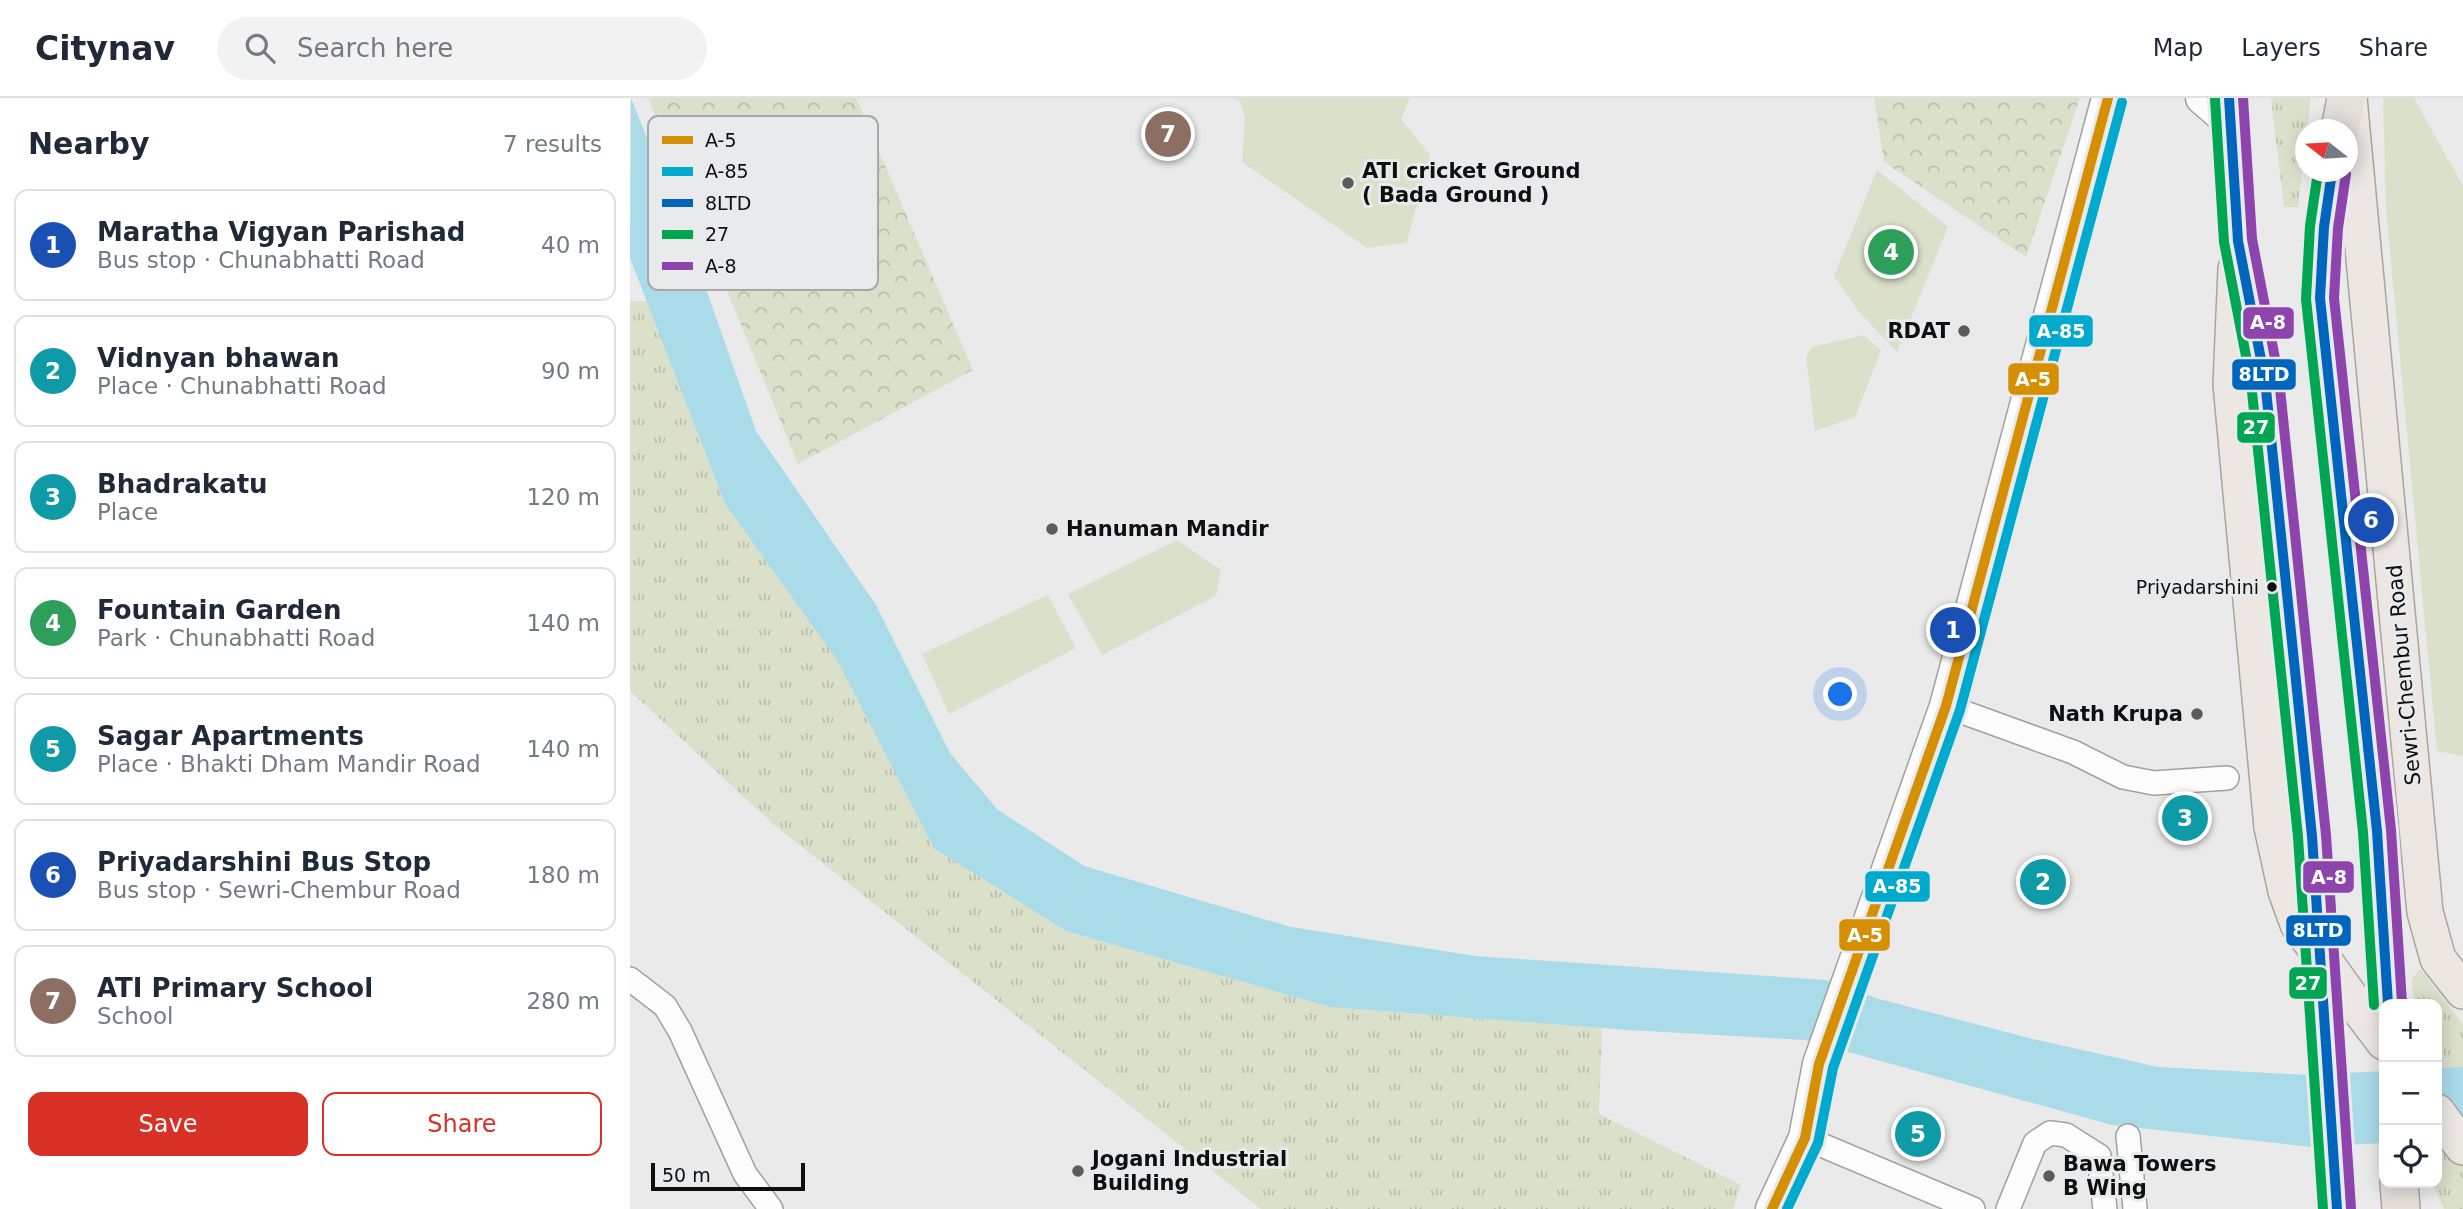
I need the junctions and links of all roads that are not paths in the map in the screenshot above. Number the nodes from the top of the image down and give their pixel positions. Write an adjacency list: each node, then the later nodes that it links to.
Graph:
1 (2108, 98): 7 (main road)
2 (2348, 98): 4 (highway); 10 (main road, Sewri-Chembur Road)
3 (2220, 106): 6 (highway)
4 (2343, 119)
5 (2331, 182): 9 (highway)
6 (2238, 241): 14 (main road, bridge); 20 (highway)
7 (1946, 706): 8 (street); 17 (main road)
8 (2227, 779)
9 (2377, 831): 10 (main road); 13 (highway)
10 (2438, 959): 12 (main road, Sewri-Chembur Road)
11 (630, 979): 23 (street)
12 (2463, 991)
13 (2388, 999)
14 (2379, 1035)
15 (2442, 1119): 18 (main road)
16 (2128, 1136): 22 (street)
17 (1805, 1138): 24 (main road); 25 (street)
18 (2463, 1147)
19 (2399, 1188): 27 (highway)
20 (2336, 1194)
21 (2104, 1198): 22 (street); 26 (street)
22 (2134, 1198)
23 (771, 1209)
24 (1772, 1209)
25 (1973, 1209)
26 (2008, 1209)
27 (2401, 1209)

